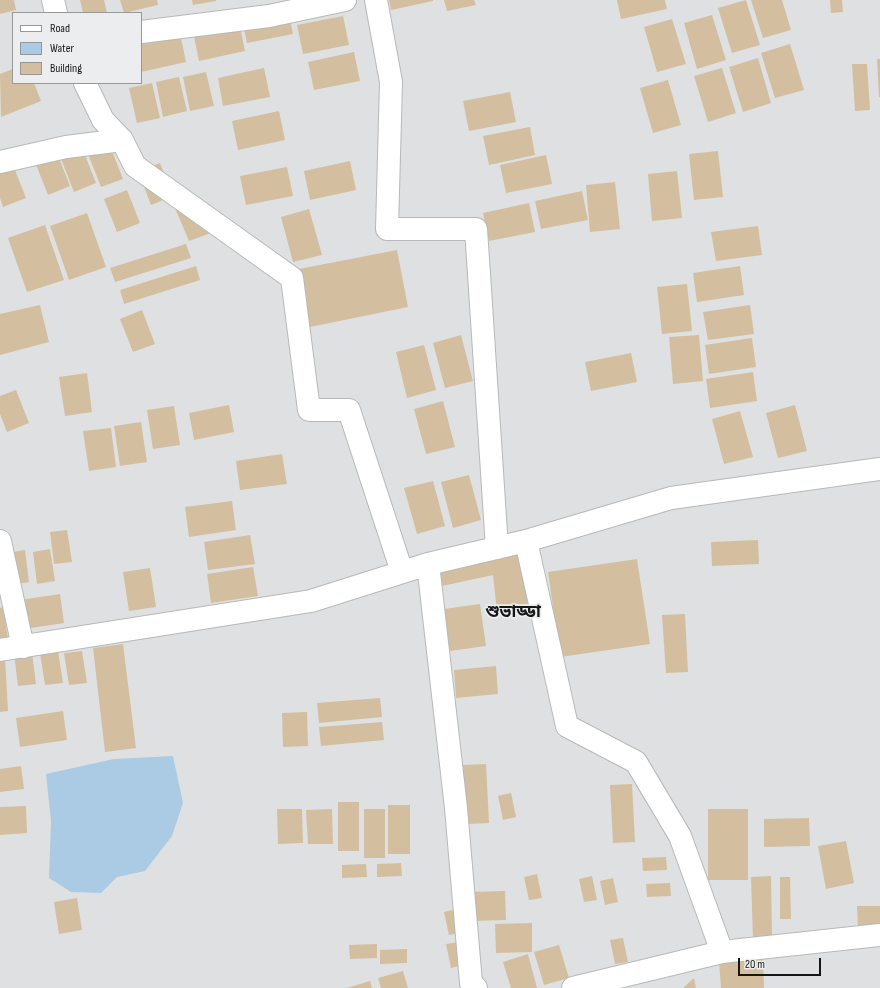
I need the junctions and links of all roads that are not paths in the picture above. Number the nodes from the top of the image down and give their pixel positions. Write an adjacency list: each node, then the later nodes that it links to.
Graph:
1 (53, 0): 4 (street)
2 (345, 0): 5 (street)
3 (376, 0): 12 (street)
4 (56, 12)
5 (142, 32)
6 (85, 84): 7 (street)
7 (122, 140): 8 (street); 14 (street)
8 (0, 162)
9 (880, 469): 10 (street)
10 (526, 541): 12 (street); 18 (street)
11 (0, 542): 15 (street)
12 (498, 548): 13 (street)
13 (428, 564): 14 (street); 19 (street)
14 (402, 572): 15 (street)
15 (23, 647): 16 (street)
16 (0, 650)
17 (880, 935): 18 (street)
18 (722, 952): 20 (street)
19 (476, 988)
20 (572, 988)

